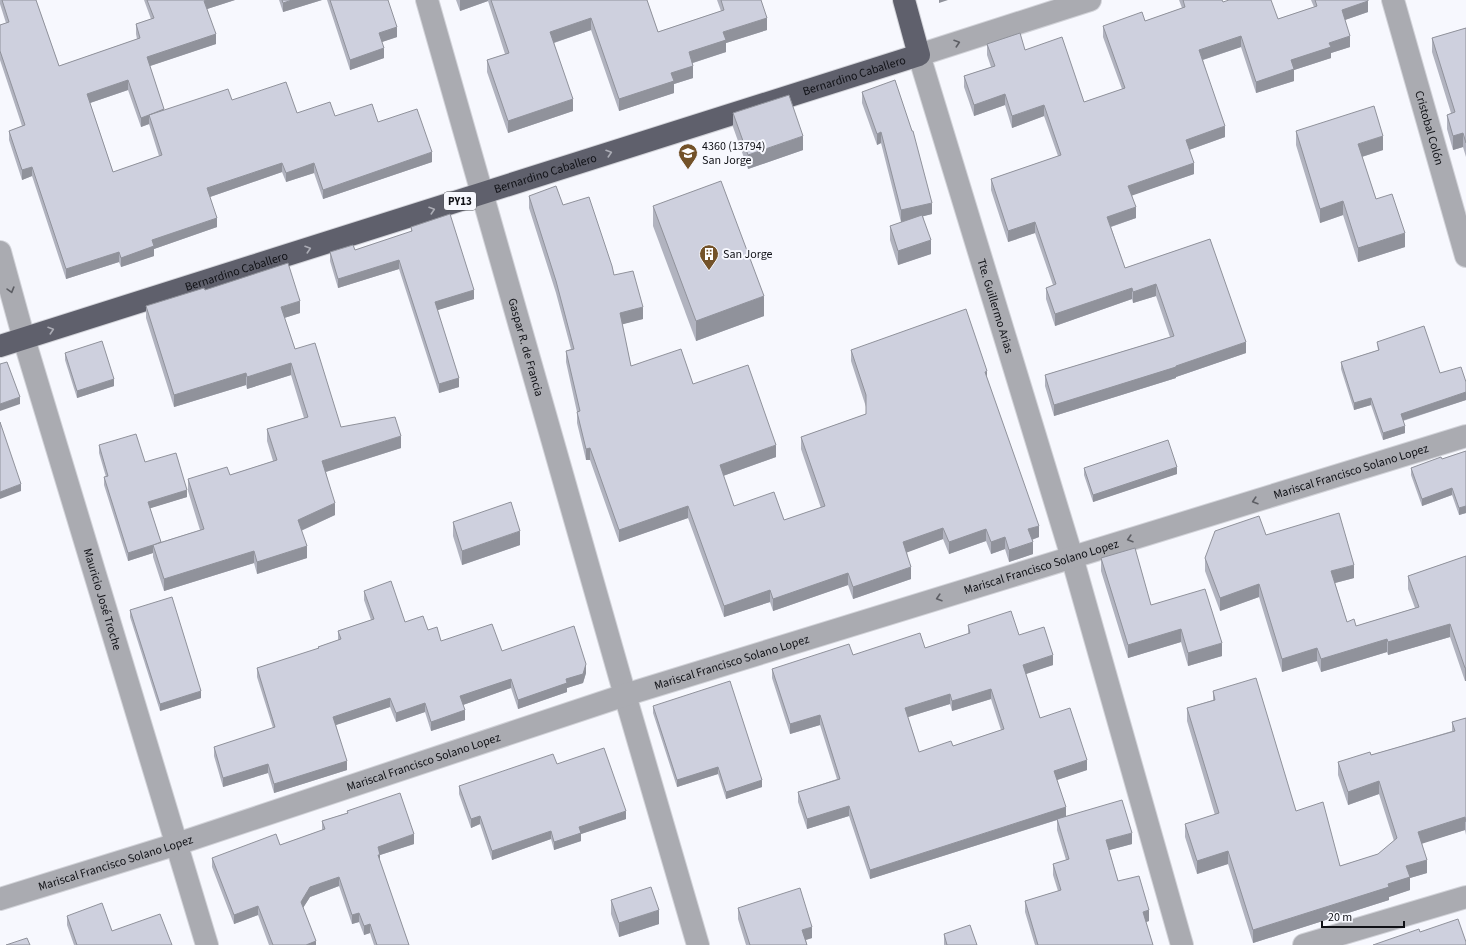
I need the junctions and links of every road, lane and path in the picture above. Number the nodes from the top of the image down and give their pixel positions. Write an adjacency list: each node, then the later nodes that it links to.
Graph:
1 (428, 0): 6 (street, Gaspar R. de Francia)
2 (904, 0): 5 (highway)
3 (1090, 0): 5 (street, Bernardino Caballero, one-way to 3)
4 (1393, 0): 8 (street, Cristobal Colón)
5 (919, 55): 6 (highway, Bernardino Caballero / PY13, one-way to 5); 12 (street, Tte. Guillermo Arias)
6 (483, 193): 9 (highway, Bernardino Caballero / PY13, one-way to 6); 13 (street, Gaspar R. de Francia)
7 (0, 252): 9 (street, Mauricio José Troche, one-way to 9)
8 (1466, 256)
9 (24, 339): 10 (highway, Bernardino Caballero / PY13); 14 (street, Mauricio José Troche)
10 (0, 346)
11 (1466, 436): 12 (street, Mariscal Francisco Solano Lopez, one-way to 12)
12 (1072, 557): 13 (street, Mariscal Francisco Solano Lopez, one-way to 13); 19 (street, Tte. Guillermo Arias)
13 (625, 695): 14 (street, Mariscal Francisco Solano Lopez); 18 (street, Gaspar R. de Francia)
14 (177, 844): 16 (street, Mariscal Francisco Solano Lopez); 17 (street, Mauricio José Troche)
15 (1466, 897): 20 (street)
16 (0, 899)
17 (207, 945)
18 (698, 945)
19 (1182, 945)
20 (1304, 945)

